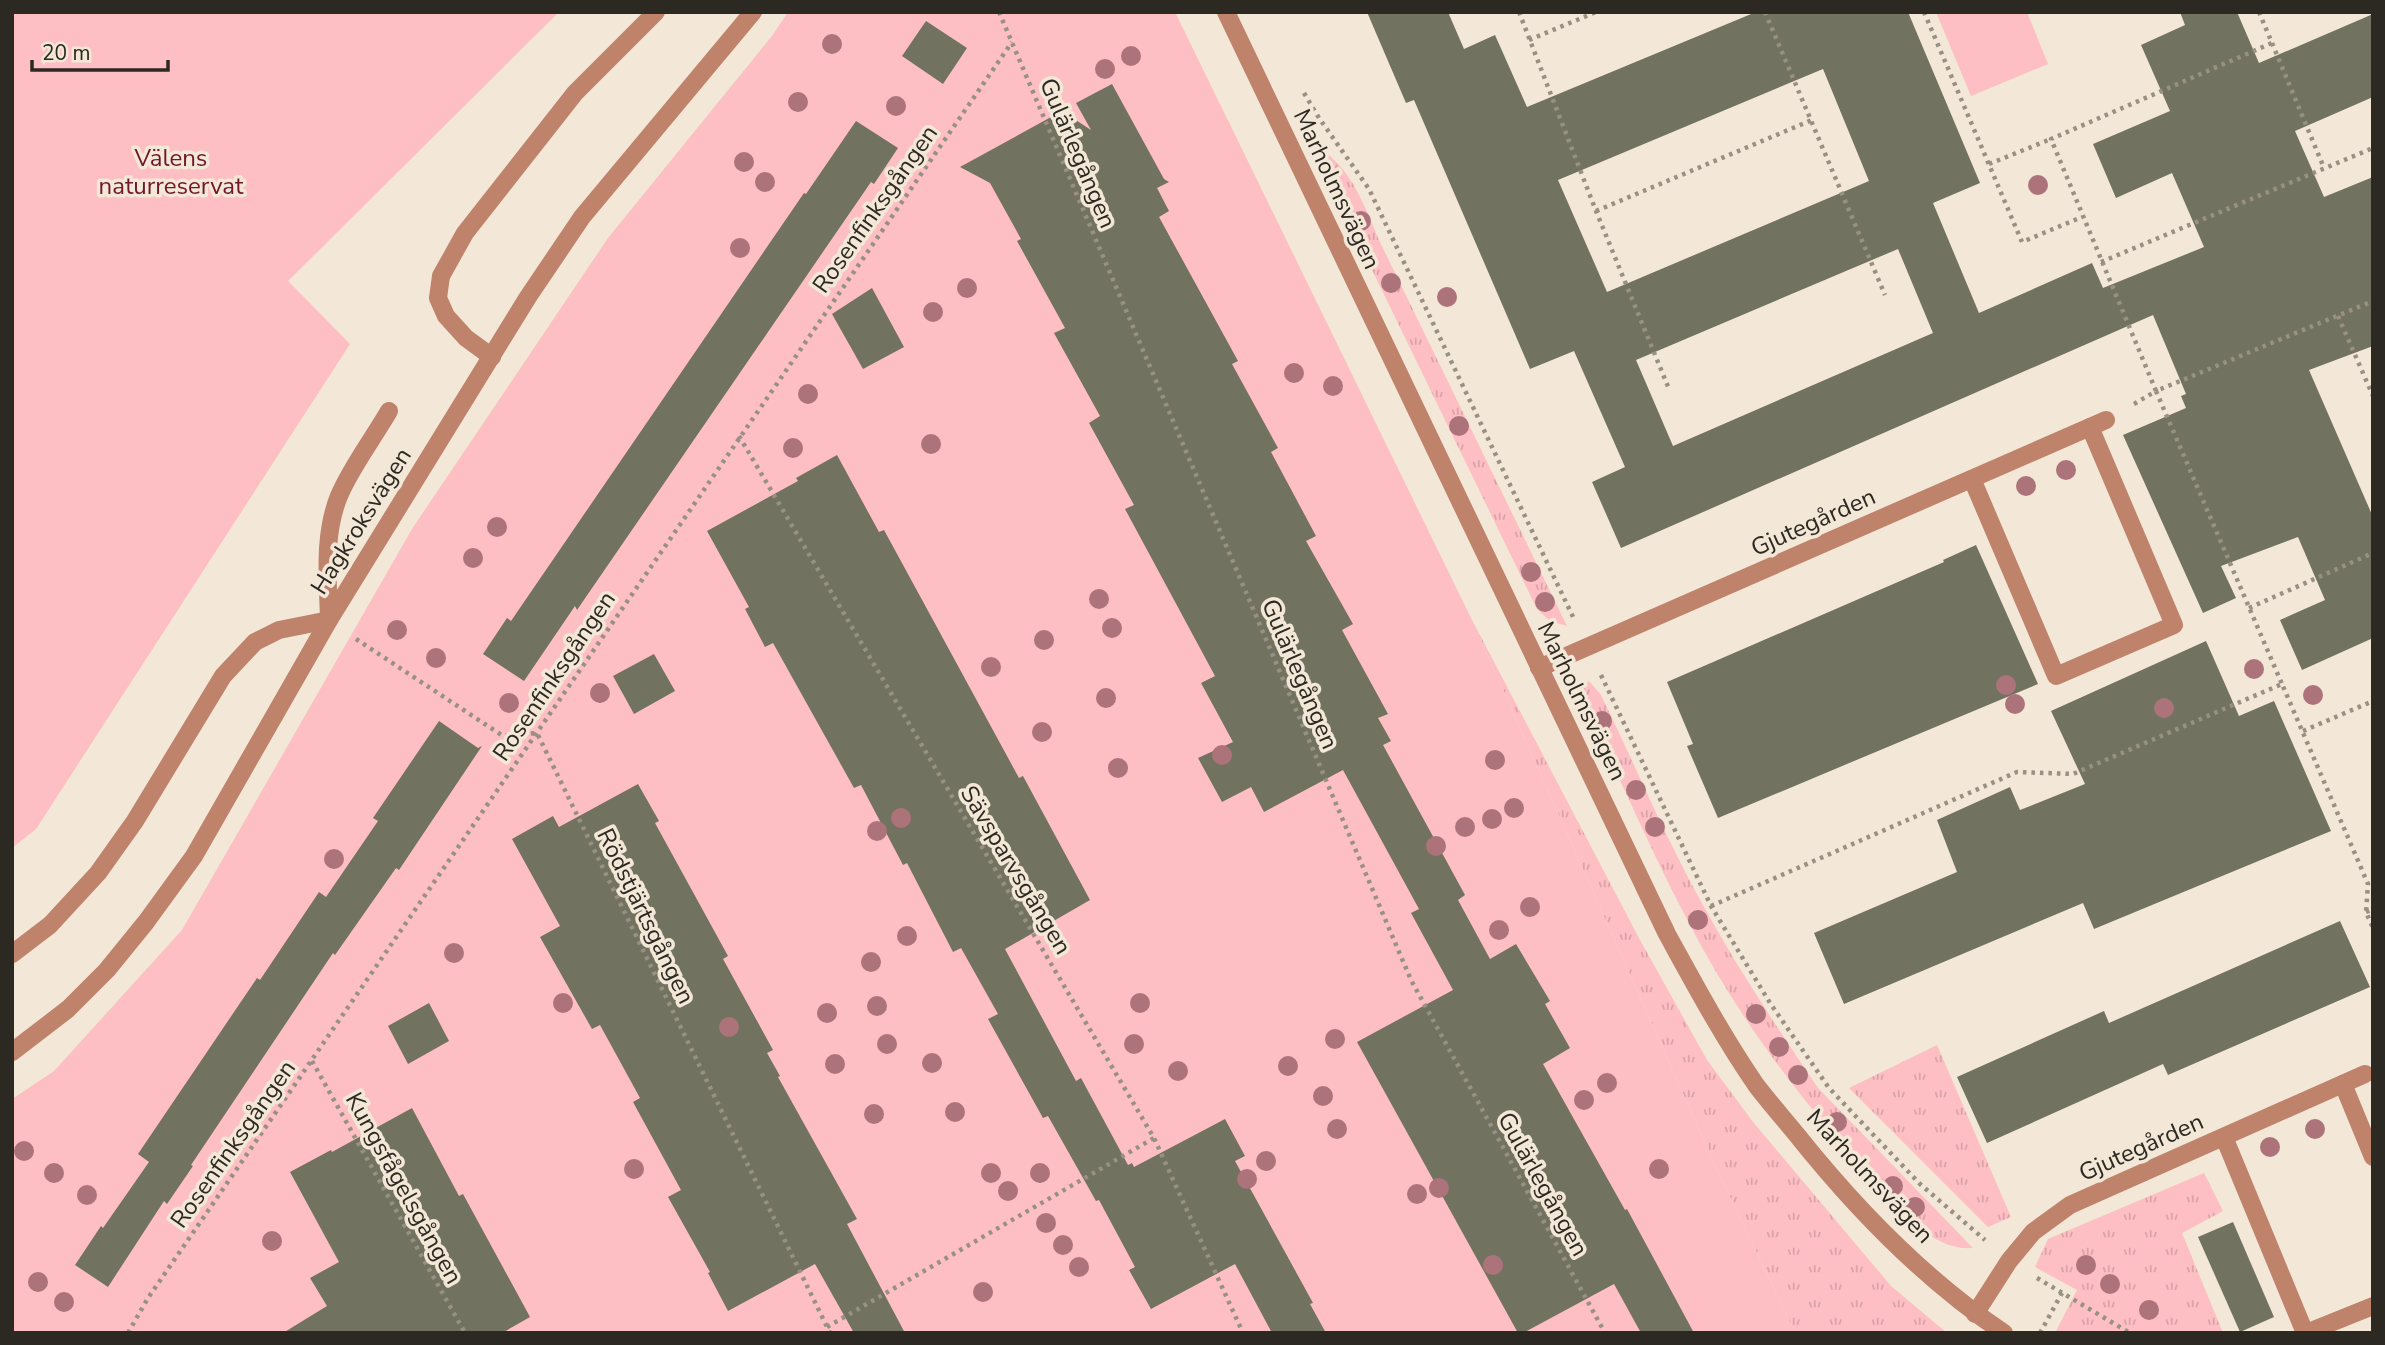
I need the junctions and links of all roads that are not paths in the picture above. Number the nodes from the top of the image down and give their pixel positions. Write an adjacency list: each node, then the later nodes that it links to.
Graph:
1 (656, 12): 4 (street)
2 (753, 12): 4 (street, Hagkroksvägen)
3 (1226, 12): 8 (street, Marholmsvägen)
4 (492, 357): 7 (street, Hagkroksvägen)
5 (389, 411): 7 (street)
6 (1972, 479): 6 (street, Gjutegården); 8 (street, Gjutegården)
7 (329, 621): 9 (street); 10 (street, Hagkroksvägen)
8 (1539, 668): 16 (street, Marholmsvägen)
9 (12, 954)
10 (12, 1052)
11 (2365, 1074): 12 (street, Gjutegården)
12 (2343, 1084): 13 (street, Gjutegården); 14 (street)
13 (2224, 1137): 16 (street, Gjutegården); 18 (street)
14 (2373, 1157)
15 (2373, 1306): 18 (street)
16 (1975, 1314): 17 (street, Marholmsvägen)
17 (2004, 1333)
18 (2305, 1333)

